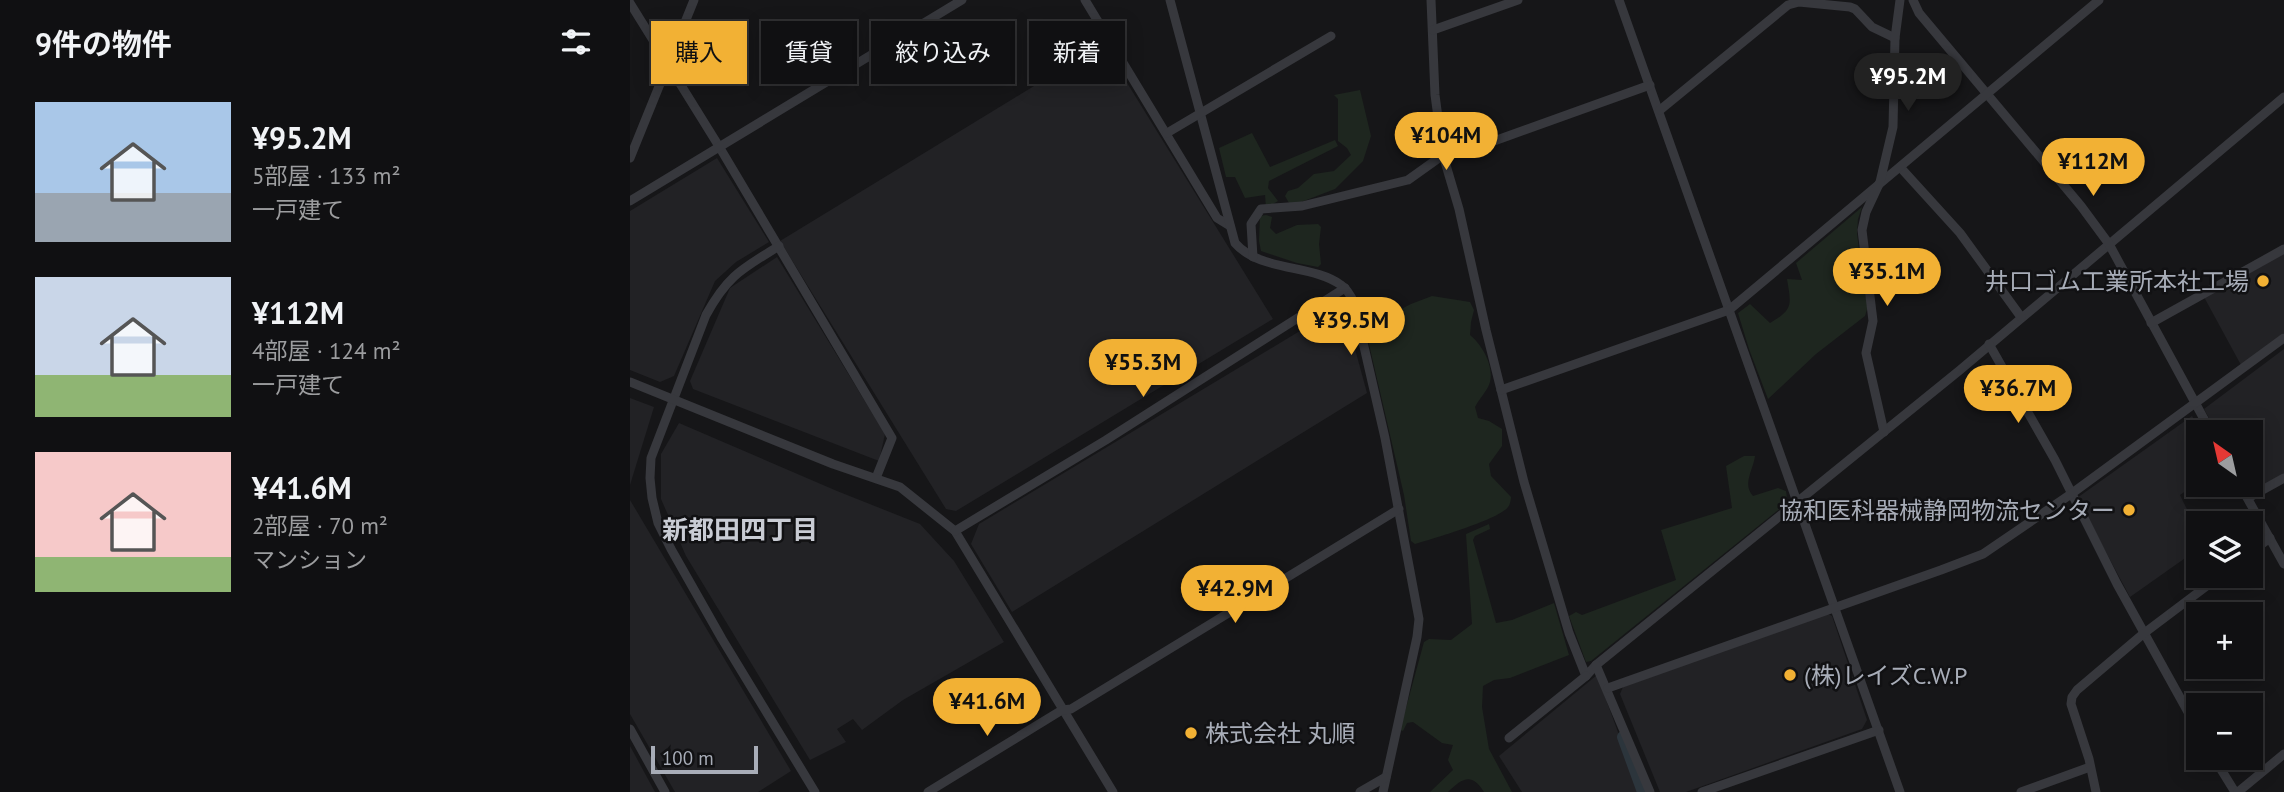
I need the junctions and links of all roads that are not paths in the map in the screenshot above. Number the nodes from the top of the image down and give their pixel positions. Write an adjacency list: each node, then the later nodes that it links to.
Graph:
1 (694, 0): 13 (street)
2 (962, 0): 26 (street)
3 (1085, 0): 25 (street)
4 (1170, 0): 24 (street)
5 (1431, 0): 14 (street)
6 (1518, 0): 14 (street)
7 (1619, 0): 20 (street)
8 (1900, 0): 17 (street)
9 (1913, 0): 21 (street)
10 (2099, 0): 21 (street)
11 (1817, 2): 17 (street); 23 (street)
12 (630, 3): 16 (street)
13 (686, 21)
14 (1433, 30): 27 (street)
15 (1331, 36): 24 (street)
16 (651, 37)
17 (1895, 38): 30 (street)
18 (660, 84): 28 (street)
19 (680, 84): 26 (street)
20 (1650, 85): 23 (street); 27 (street)
21 (1987, 94): 29 (street); 33 (street)
22 (2284, 97): 33 (street)
23 (1660, 110): 38 (street)
24 (1198, 113): 25 (street); 32 (street)
25 (1167, 133): 32 (street)
26 (720, 148): 31 (street); 34 (street)
27 (1443, 155): 36 (street); 44 (street)
28 (630, 158)
29 (1899, 167): 30 (street); 39 (street)
30 (1880, 182): 38 (street); 48 (street)
31 (630, 201)
32 (1230, 226): 36 (street)
33 (2109, 244): 39 (street); 40 (street)
34 (779, 246): 45 (street); 49 (street)
35 (2284, 249): 40 (street)
36 (1253, 257): 37 (street)
37 (1345, 288): 54 (street); 55 (street)
38 (1729, 310): 44 (street); 53 (street)
39 (2021, 317): 42 (street)
40 (2151, 323): 46 (street)
41 (2284, 338): 46 (street)
42 (1989, 344): 48 (street); 51 (street)
43 (630, 382): 45 (street)
44 (1501, 390): 63 (street)
45 (674, 399): 49 (street); 75 (street)
46 (2195, 403): 47 (street); 51 (street)
47 (2204, 420)
48 (1884, 432): 53 (street)
49 (876, 478): 55 (street)
50 (2284, 478): 52 (street)
51 (2071, 494): 60 (street); 61 (street)
52 (2248, 498): 56 (street)
53 (1797, 502): 60 (street); 62 (street)
54 (1399, 509): 66 (street); 73 (street)
55 (955, 531): 66 (street)
56 (2270, 538): 57 (street); 58 (street)
57 (2263, 543)
58 (2284, 564)
59 (2204, 588): 61 (street)
60 (1835, 608): 64 (street); 68 (street)
61 (2143, 634): 65 (street); 71 (street)
62 (1596, 664): 63 (street); 64 (street)
63 (1586, 676): 69 (street)
64 (1608, 688): 80 (street)
65 (2186, 709)
66 (1062, 710): 76 (street); 77 (street)
67 (630, 729): 74 (street)
68 (1879, 730): 81 (street); 82 (street)
69 (1508, 738)
70 (2284, 754): 85 (street)
71 (2090, 767): 83 (street); 84 (street)
72 (2222, 770): 85 (street)
73 (1385, 777): 78 (street); 79 (street)
74 (665, 792)
75 (815, 792)
76 (928, 792)
77 (1112, 792)
78 (1360, 792)
79 (1383, 792)
80 (1650, 792)
81 (1702, 792)
82 (1900, 792)
83 (2021, 792)
84 (2096, 792)
85 (2236, 792)

